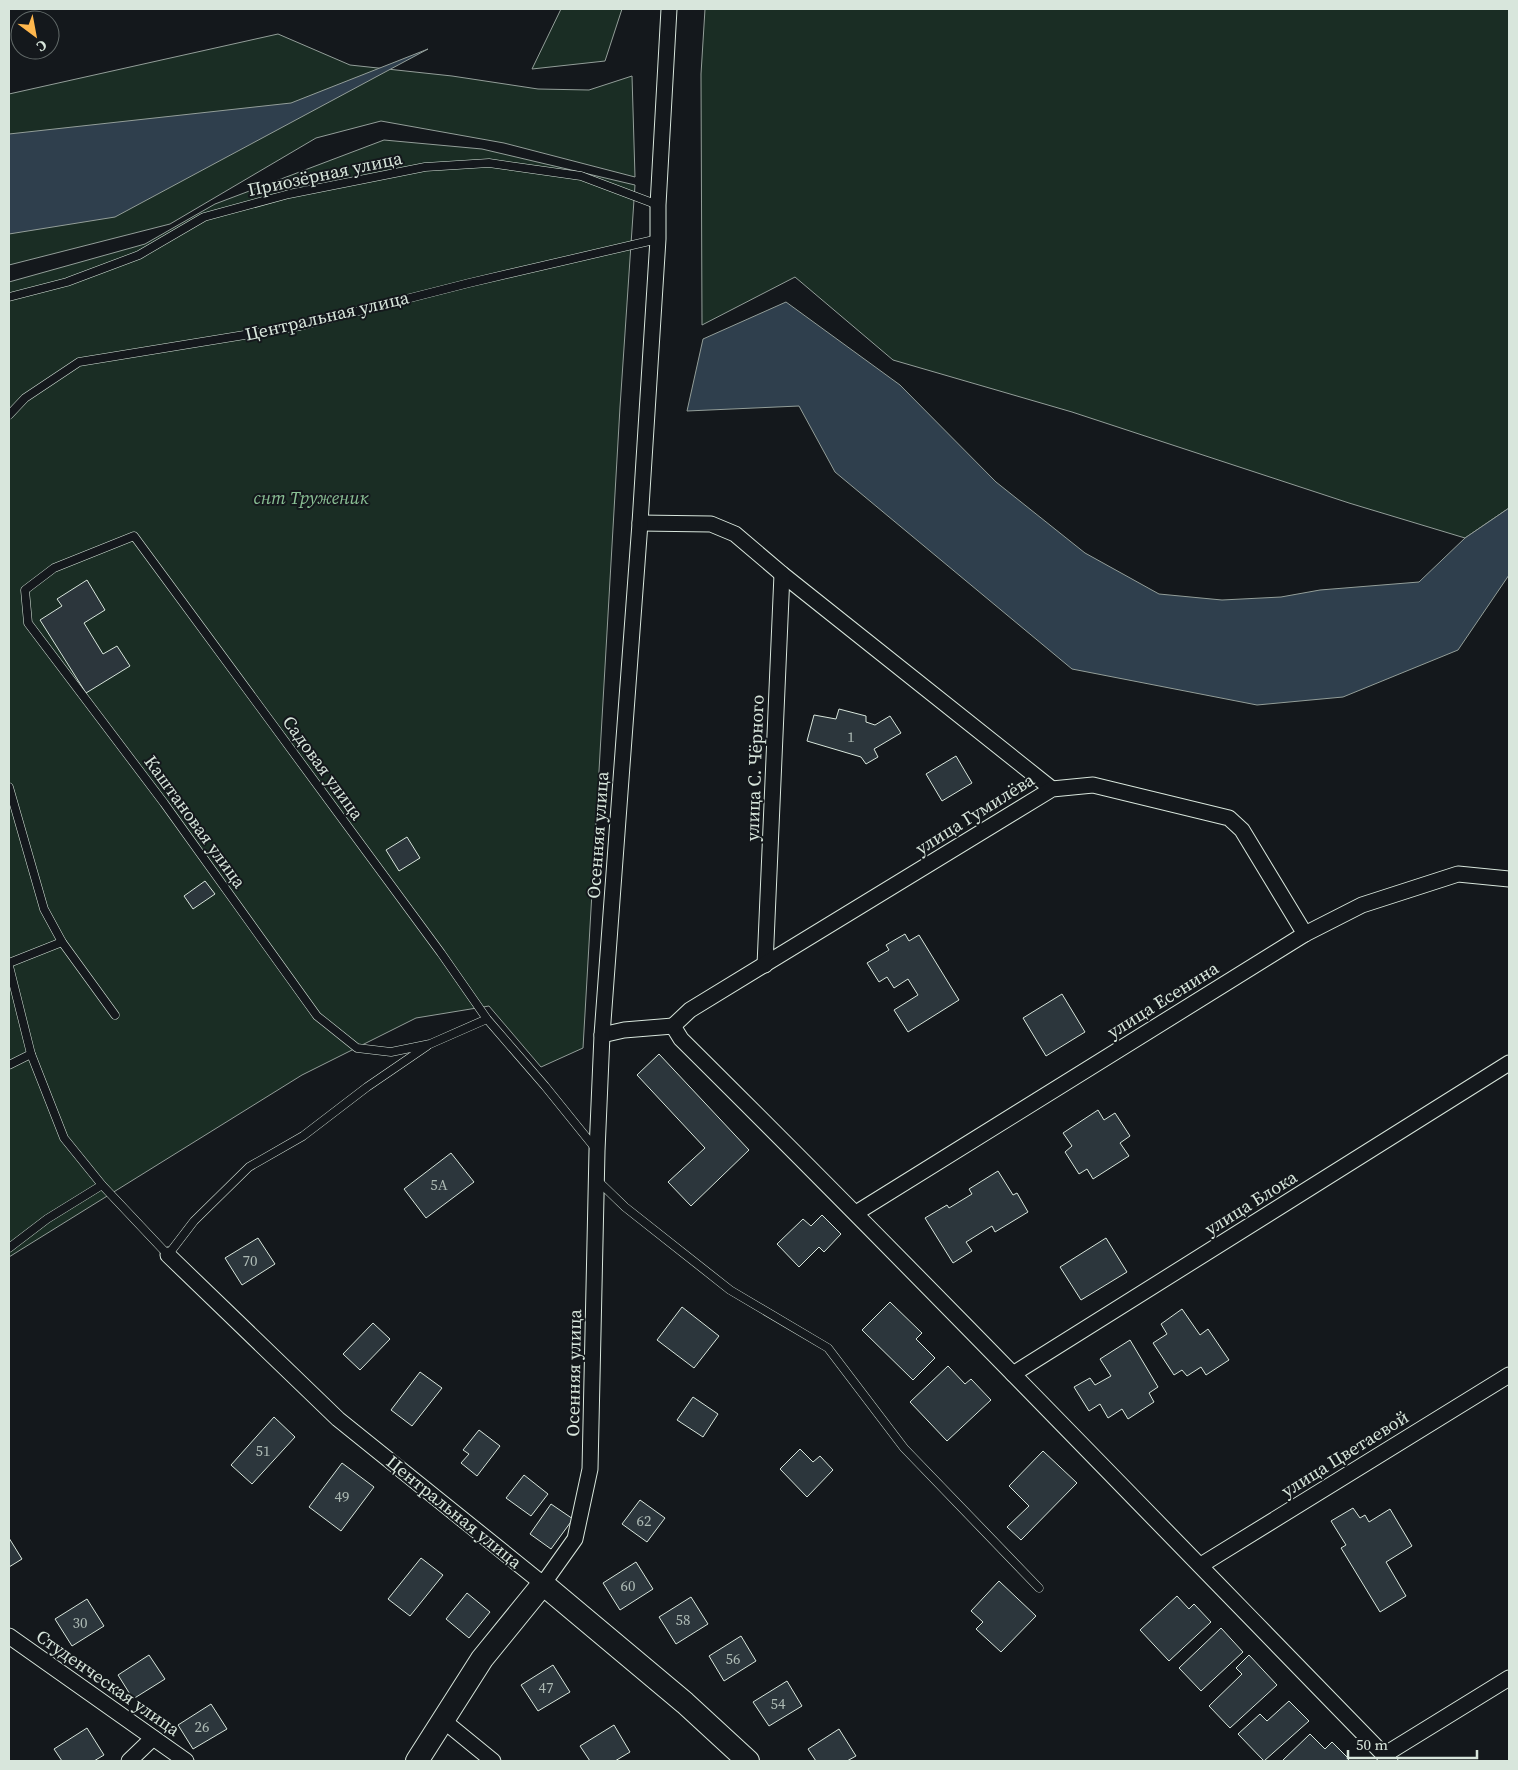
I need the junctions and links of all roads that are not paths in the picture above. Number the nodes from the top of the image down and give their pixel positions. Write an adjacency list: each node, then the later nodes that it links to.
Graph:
1 (668, 9): 2 (street, Осенняя улица)
2 (658, 205): 3 (street, Осенняя улица); 4 (lane, Приозёрная улица)
3 (658, 239): 5 (lane, Центральная улица); 6 (street, Осенняя улица)
4 (9, 297)
5 (9, 415)
6 (640, 523): 8 (street); 20 (street, Осенняя улица)
7 (134, 536): 18 (lane, Садовая улица); 21 (lane, Каштановая улица)
8 (782, 574): 10 (street); 15 (street, улица С. Чёрного)
9 (9, 787): 11 (lane)
10 (1052, 789): 13 (street, улица Гумилёва); 15 (street, улица Гумилёва)
11 (12, 810): 14 (lane)
12 (1509, 879): 13 (street, улица Есенина)
13 (1305, 934): 28 (street, улица Есенина)
14 (62, 942): 16 (lane); 17 (lane)
15 (765, 964): 19 (street, улица Гумилёва)
16 (9, 965): 22 (lane)
17 (115, 1015)
18 (487, 1019): 21 (lane, Каштановая улица); 25 (lane)
19 (673, 1026): 20 (street); 28 (street)
20 (602, 1035): 25 (street, Осенняя улица)
21 (430, 1044): 30 (lane)
22 (31, 1054): 24 (lane); 27 (lane)
23 (1509, 1063): 31 (street, улица Блока)
24 (9, 1064)
25 (597, 1151): 26 (street, Осенняя улица)
26 (597, 1180): 34 (street, Осенняя улица); 35 (lane)
27 (102, 1185): 29 (lane); 30 (lane)
28 (856, 1212): 31 (street)
29 (9, 1248)
30 (168, 1255): 34 (street, Центральная улица)
31 (1013, 1374): 33 (street)
32 (1509, 1375): 33 (street, улица Цветаевой)
33 (1201, 1565): 40 (street)
34 (543, 1584): 38 (street); 45 (street, Центральная улица)
35 (1039, 1588)
36 (9, 1636): 39 (street, Студенческая улица)
37 (1509, 1678): 40 (street)
38 (444, 1721): 43 (street); 44 (street)
39 (153, 1738): 41 (street); 42 (street, Студенческая улица)
40 (1387, 1758)
41 (129, 1761)
42 (186, 1761)
43 (417, 1761)
44 (493, 1761)
45 (748, 1761)

